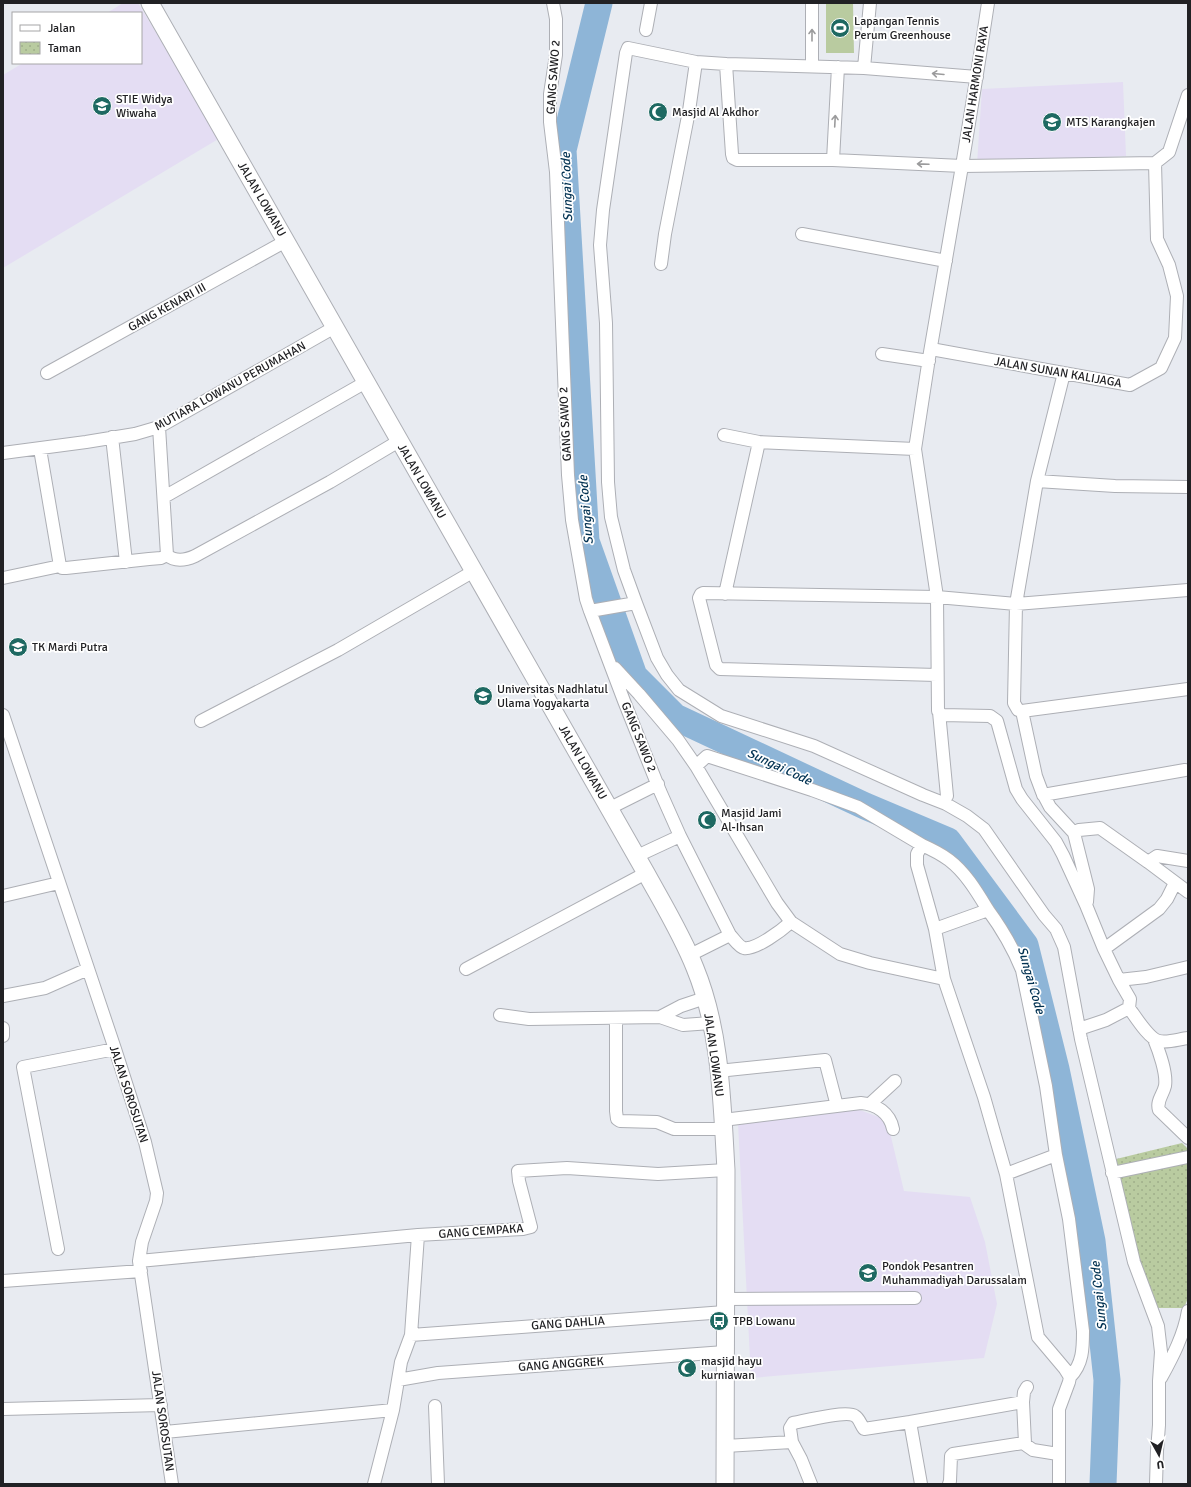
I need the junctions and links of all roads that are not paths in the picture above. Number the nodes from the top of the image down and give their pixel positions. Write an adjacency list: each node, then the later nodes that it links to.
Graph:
1 (150, 3): 19 (main road, JALAN LOWANU)
2 (553, 3): 49 (street, GANG SAWO 2)
3 (651, 3): 7 (street)
4 (812, 3): 10 (street, one-way to 4)
5 (870, 3): 12 (street)
6 (988, 3): 13 (street, JALAN HARMONI RAYA)
7 (646, 30)
8 (696, 62): 9 (street); 21 (street); 47 (street)
9 (726, 64): 10 (street); 15 (street)
10 (812, 66): 11 (street)
11 (838, 67): 12 (street); 15 (street, one-way to 11)
12 (864, 68): 13 (street, one-way to 12)
13 (976, 77): 17 (street, JALAN HARMONI RAYA)
14 (1188, 95): 16 (street)
15 (833, 160): 17 (street, one-way to 15)
16 (1155, 163): 17 (street); 26 (street, JALAN SUNAN KALIJAGA)
17 (962, 166): 20 (street, JALAN HARMONI RAYA)
18 (802, 234): 20 (street)
19 (286, 241): 22 (main road, JALAN LOWANU); 25 (street, GANG KENARI III)
20 (946, 261): 24 (street, JALAN HARMONI RAYA)
21 (661, 264)
22 (335, 327): 27 (main road, JALAN LOWANU); 28 (street, MUTIARA LOWANU PERUMAHAN)
23 (882, 354): 24 (street, JALAN SUNAN KALIJAGA)
24 (930, 355): 26 (street, JALAN SUNAN KALIJAGA); 34 (street, JALAN HARMONI RAYA)
25 (47, 373)
26 (1064, 373): 36 (street)
27 (366, 382): 31 (main road, JALAN LOWANU); 38 (street)
28 (159, 427): 30 (street, MUTIARA LOWANU PERUMAHAN); 38 (street)
29 (724, 435): 32 (street)
30 (112, 437): 33 (street, MUTIARA LOWANU PERUMAHAN); 40 (street)
31 (400, 441): 39 (street); 42 (main road, JALAN LOWANU)
32 (759, 442): 34 (street); 45 (street)
33 (40, 449): 35 (street, MUTIARA LOWANU PERUMAHAN); 41 (street)
34 (916, 449): 46 (street, JALAN HARMONI RAYA)
35 (3, 453)
36 (1036, 481): 37 (street); 48 (street)
37 (1188, 487)
38 (164, 497): 39 (street)
39 (168, 555): 40 (street)
40 (126, 562): 41 (street)
41 (60, 566): 43 (street)
42 (474, 571): 56 (street); 62 (main road, JALAN LOWANU)
43 (3, 578)
44 (1188, 590): 48 (street)
45 (725, 594): 46 (street); 51 (street)
46 (937, 597): 48 (street); 51 (street, JALAN HARMONI RAYA)
47 (632, 604): 49 (street); 94 (street)
48 (1016, 604): 53 (street)
49 (595, 610): 50 (street, GANG SAWO 2)
50 (610, 663): 57 (street); 59 (street, GANG SAWO 2)
51 (937, 675): 54 (street, JALAN HARMONI RAYA)
52 (1188, 689): 53 (street)
53 (1022, 711): 60 (street)
54 (939, 712): 61 (street, JALAN HARMONI RAYA); 74 (street)
55 (3, 715): 71 (street, JALAN SOROSUTAN)
56 (201, 721)
57 (696, 766): 65 (street); 76 (street)
58 (1185, 770): 60 (street)
59 (658, 784): 62 (street); 64 (street, GANG SAWO 2)
60 (1043, 795): 63 (street)
61 (947, 796)
62 (610, 808): 66 (main road, JALAN LOWANU)
63 (1074, 833): 68 (street); 74 (street)
64 (680, 836): 66 (street); 78 (street, GANG SAWO 2)
65 (922, 844): 75 (street); 77 (street)
66 (637, 856): 69 (main road, JALAN LOWANU)
67 (1188, 861): 68 (street)
68 (1148, 862): 70 (street)
69 (646, 873): 80 (main road, JALAN LOWANU); 83 (street)
70 (1175, 883): 72 (street); 79 (street)
71 (59, 884): 73 (street); 82 (street, JALAN SOROSUTAN)
72 (1188, 892)
73 (3, 896)
74 (1086, 905): 79 (street)
75 (988, 910): 77 (street); 106 (street)
76 (791, 922): 78 (street); 84 (street)
77 (935, 929): 84 (street)
78 (730, 935): 80 (street)
79 (1104, 949): 85 (street)
80 (690, 955): 87 (main road, JALAN LOWANU)
81 (1188, 967): 85 (street)
82 (88, 969): 86 (street); 98 (street, JALAN SOROSUTAN)
83 (466, 969)
84 (944, 979): 110 (street)
85 (1119, 980): 88 (street)
86 (3, 996)
87 (706, 998): 90 (street); 92 (main road, JALAN LOWANU)
88 (1129, 1008): 94 (street); 97 (street)
89 (500, 1015): 91 (street)
90 (660, 1017): 91 (street); 92 (street)
91 (616, 1018): 103 (street)
92 (711, 1023): 99 (main road, JALAN LOWANU)
93 (3, 1028): 95 (street)
94 (1079, 1030): 109 (street)
95 (3, 1036)
96 (1188, 1038): 97 (street)
97 (1154, 1039): 105 (street)
98 (115, 1049): 112 (street); 113 (street, JALAN SOROSUTAN)
99 (718, 1071): 102 (street); 103 (main road, JALAN LOWANU)
100 (892, 1083): 101 (street)
101 (870, 1104): 102 (street); 104 (street)
102 (837, 1106): 103 (street)
103 (723, 1125): 108 (main road, JALAN LOWANU)
104 (893, 1129)
105 (1188, 1138)
106 (1056, 1155): 110 (street); 121 (street)
107 (1188, 1157): 109 (street)
108 (726, 1170): 111 (street, GANG CEMPAKA); 116 (main road, JALAN LOWANU)
109 (1112, 1173): 123 (street)
110 (1006, 1174): 121 (street)
111 (418, 1235): 113 (street); 119 (street)
112 (58, 1249)
113 (140, 1266): 114 (street); 126 (street, JALAN SOROSUTAN)
114 (3, 1281)
115 (915, 1298): 116 (street, GANG DAHLIA)
116 (725, 1305): 119 (street, GANG DAHLIA); 120 (main road, JALAN LOWANU)
117 (1188, 1311): 118 (street)
118 (1187, 1328): 123 (street)
119 (411, 1335): 122 (street)
120 (725, 1352): 122 (street, GANG ANGGREK); 134 (main road, JALAN LOWANU)
121 (1070, 1377): 135 (street)
122 (398, 1380): 129 (street)
123 (1159, 1381): 144 (street)
124 (1027, 1387): 125 (street)
125 (1023, 1402): 130 (street); 133 (street)
126 (161, 1405): 128 (street); 131 (street, JALAN SOROSUTAN)
127 (434, 1406): 138 (street)
128 (3, 1409)
129 (393, 1410): 131 (street); 137 (street)
130 (910, 1422): 132 (street); 141 (street)
131 (165, 1432): 136 (street, JALAN SOROSUTAN)
132 (792, 1442): 134 (street); 140 (street)
133 (1025, 1443): 135 (street); 142 (street)
134 (725, 1446): 139 (main road, JALAN LOWANU)
135 (1058, 1454): 143 (street)
136 (172, 1484)
137 (374, 1484)
138 (438, 1484)
139 (725, 1484)
140 (811, 1484)
141 (921, 1484)
142 (949, 1484)
143 (1059, 1484)
144 (1156, 1484)

